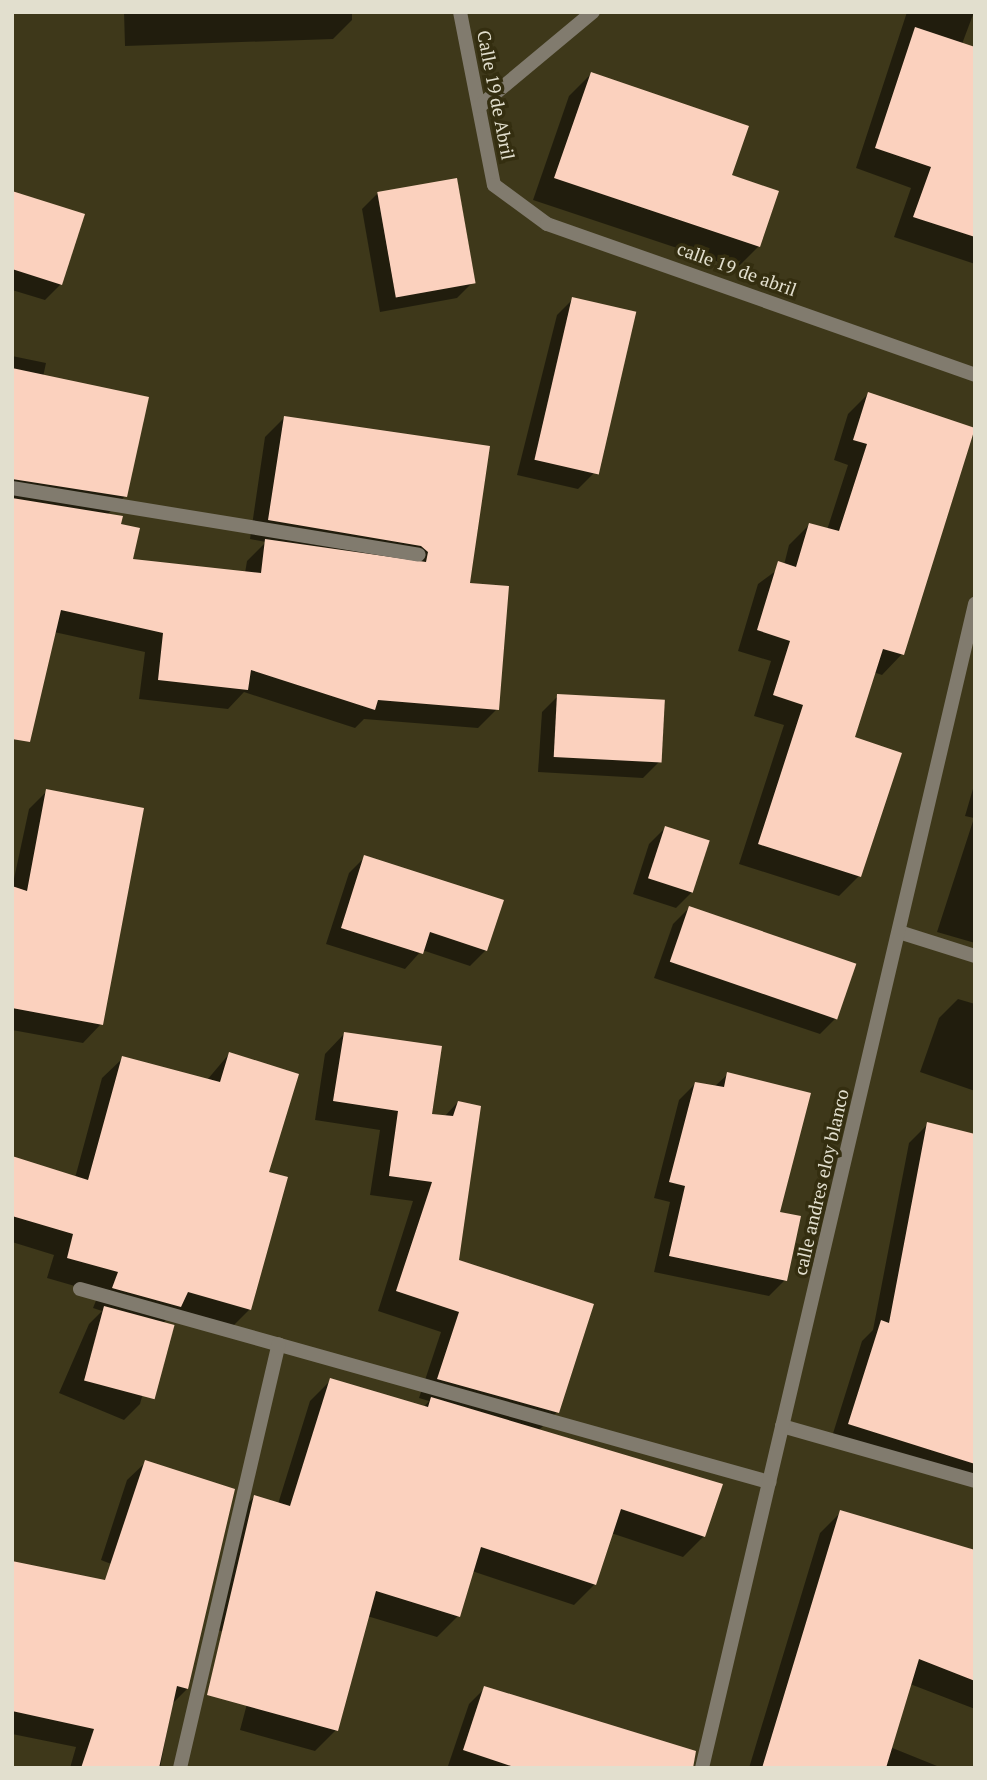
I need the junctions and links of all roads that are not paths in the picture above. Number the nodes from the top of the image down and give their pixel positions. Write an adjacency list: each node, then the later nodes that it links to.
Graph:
1 (460, 12): 3 (street, Calle 19 de Abril)
2 (593, 12): 3 (street)
3 (480, 106): 4 (street, Calle 19 de Abril)
4 (494, 185): 5 (street, calle 19 de abril)
5 (975, 375)
6 (12, 488): 7 (street)
7 (419, 555)
8 (975, 604): 9 (street, calle andres eloy blanco)
9 (900, 932): 10 (street); 13 (street, calle andres eloy blanco)
10 (975, 956)
11 (80, 1289): 12 (street)
12 (279, 1344): 15 (street); 16 (street)
13 (782, 1426): 14 (street); 15 (street, calle andres eloy blanco)
14 (975, 1481)
15 (769, 1482): 17 (street, calle andres eloy blanco)
16 (180, 1768)
17 (702, 1768)

